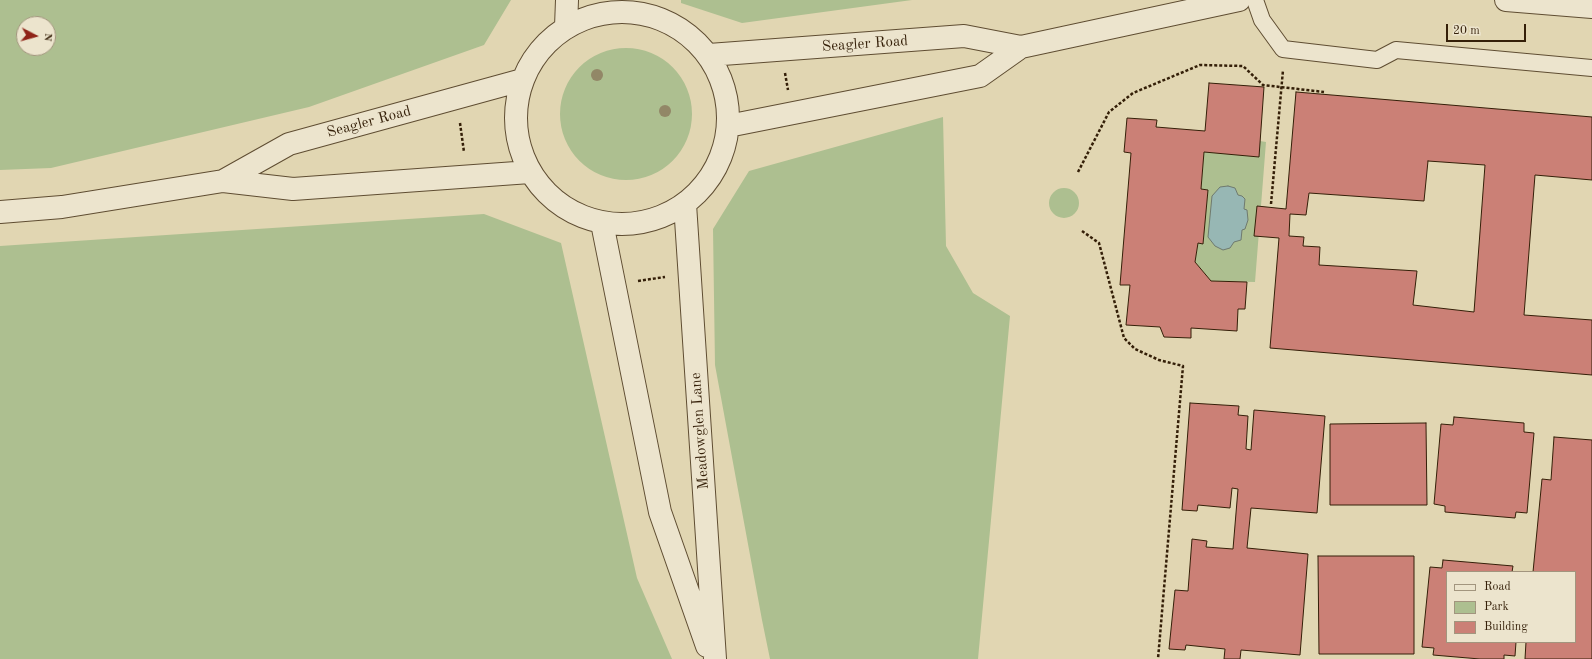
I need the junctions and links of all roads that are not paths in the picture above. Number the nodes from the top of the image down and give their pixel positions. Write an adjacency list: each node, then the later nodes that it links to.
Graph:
1 (567, 0): 7 (street)
2 (1239, 0): 8 (street, Seagler Road)
3 (1255, 0): 10 (lane)
4 (1506, 0): 6 (street)
5 (650, 7): 7 (street); 9 (street)
6 (1592, 7)
7 (566, 27): 11 (street)
8 (1021, 47): 9 (street, Seagler Road); 12 (street, Seagler Road)
9 (709, 55): 12 (street)
10 (1592, 68)
11 (522, 80): 13 (street); 14 (street, Seagler Road)
12 (728, 126): 15 (street)
13 (530, 172): 14 (street, Seagler Road); 17 (street)
14 (223, 181): 16 (street, Seagler Road)
15 (685, 204): 17 (street); 19 (street, Meadowglen Lane)
16 (0, 212)
17 (602, 223): 18 (street)
18 (712, 659)
19 (715, 659)

